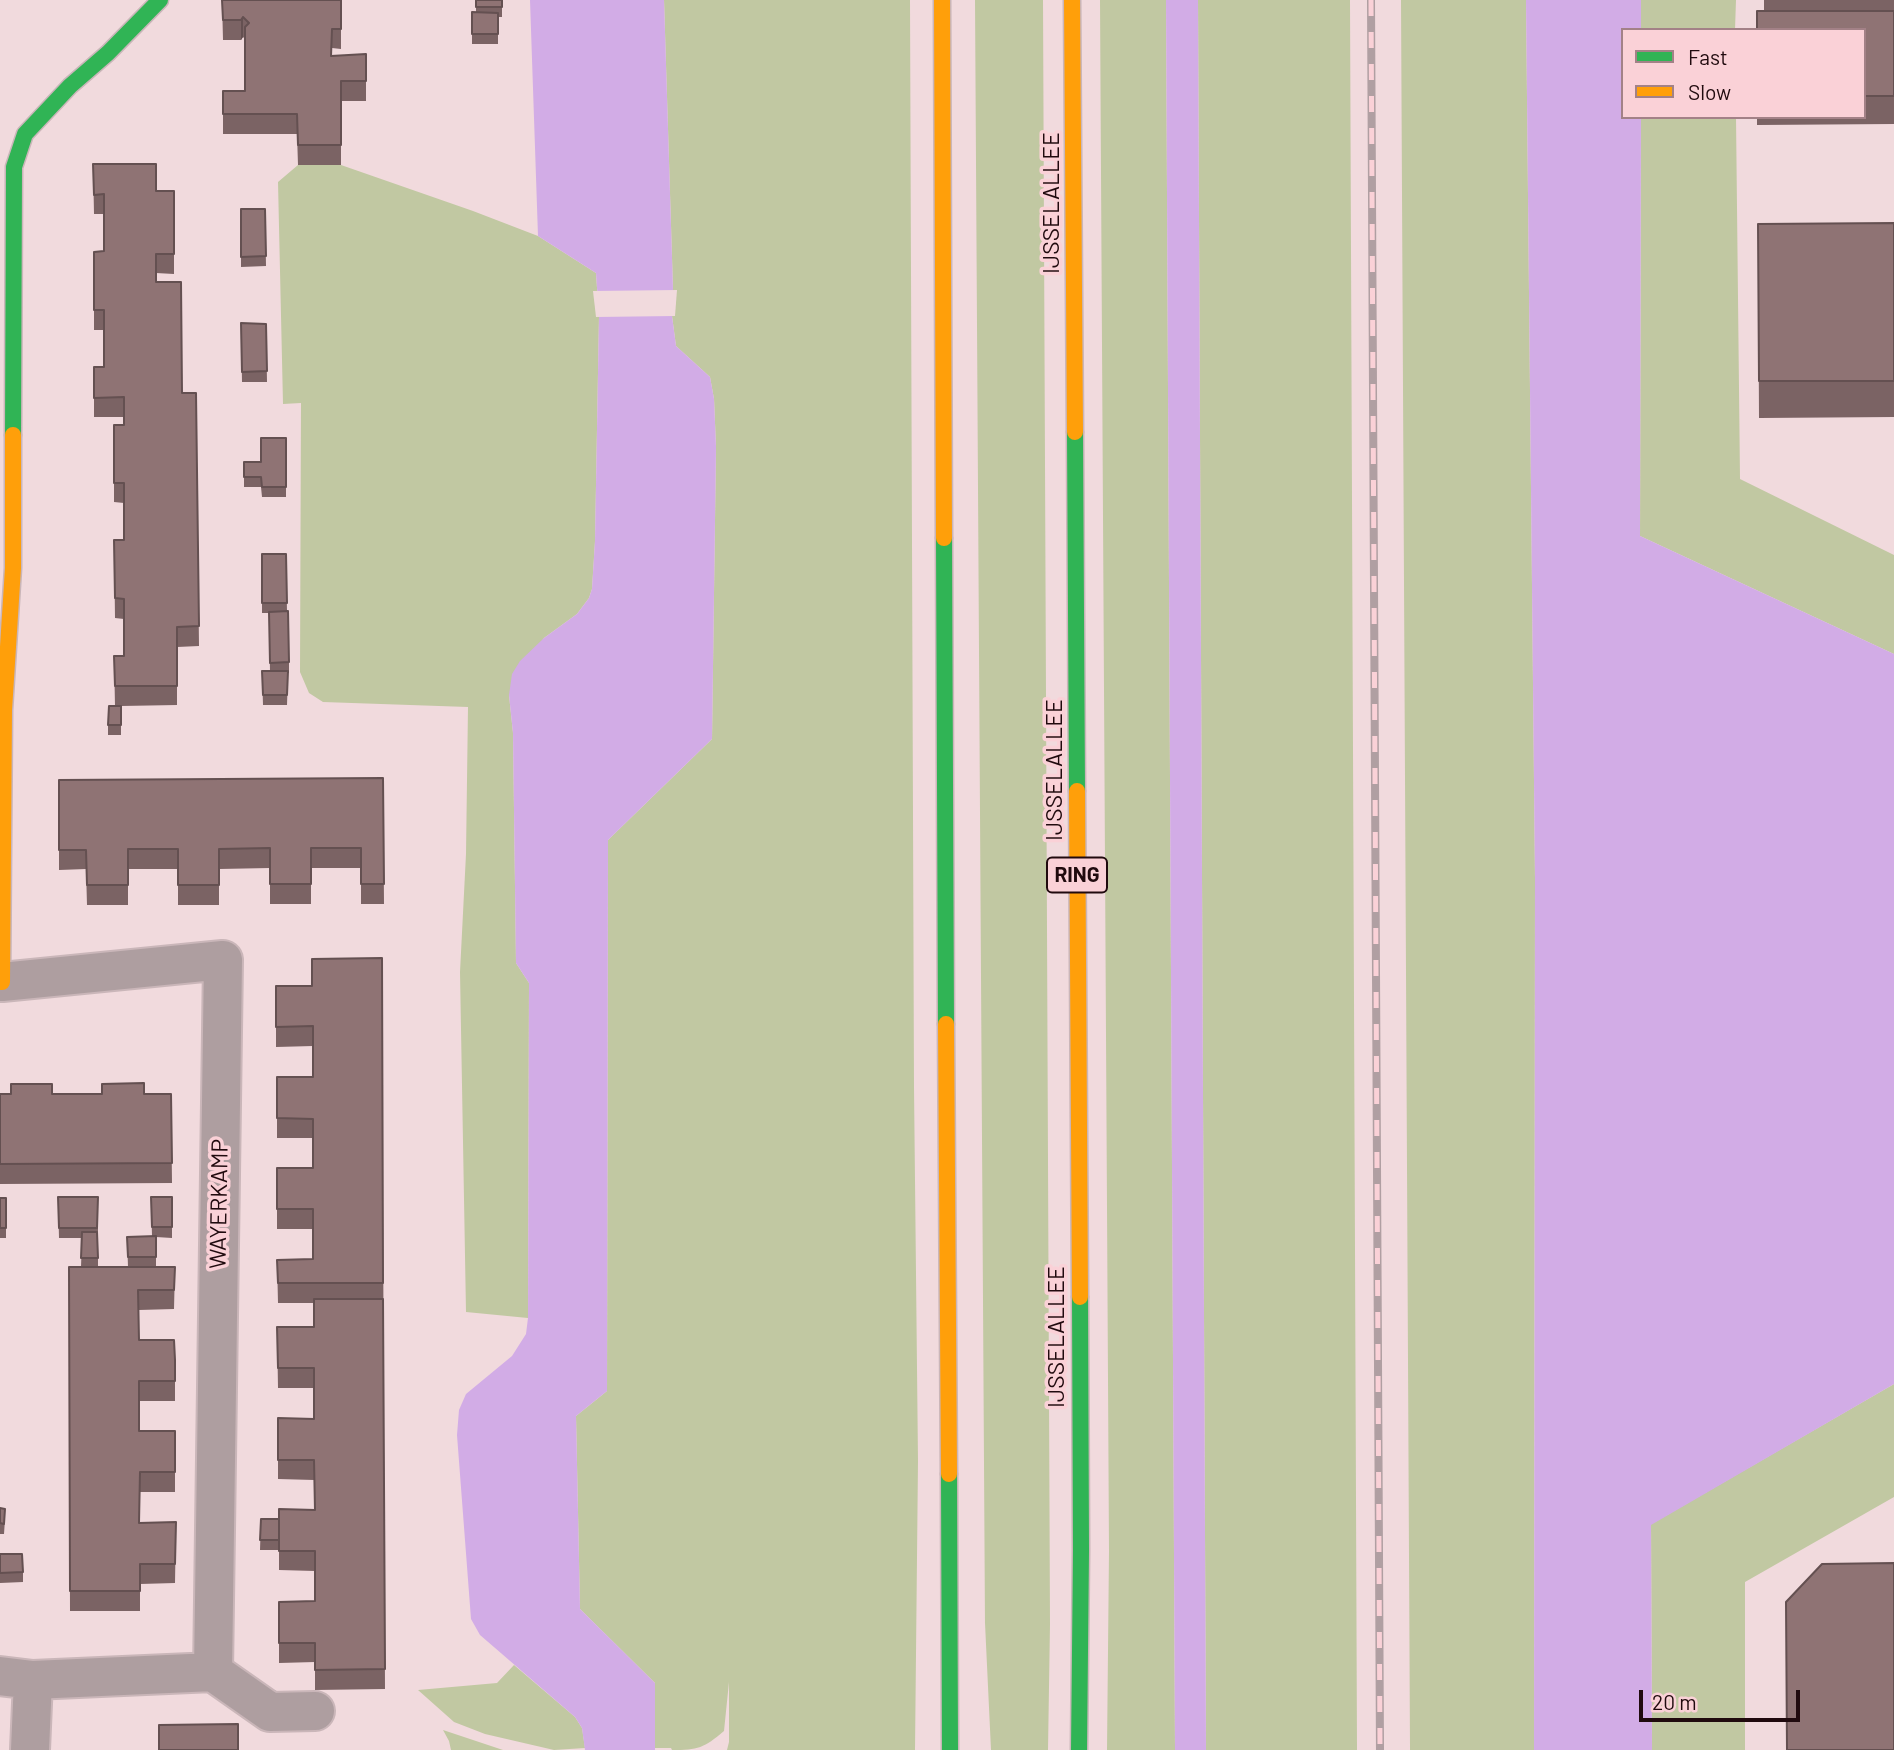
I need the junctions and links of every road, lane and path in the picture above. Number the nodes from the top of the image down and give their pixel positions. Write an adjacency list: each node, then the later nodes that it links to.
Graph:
1 (160, 0): 4 (main road)
2 (942, 0): 10 (main road)
3 (1072, 0): 11 (main road, IJSSELALLEE / RING)
4 (13, 133): 5 (main road)
5 (1, 982): 6 (street, WAYERKAMP)
6 (213, 1672): 7 (street); 8 (street)
7 (17, 1678): 9 (street)
8 (315, 1711)
9 (30, 1750)
10 (950, 1750)
11 (1079, 1750)

